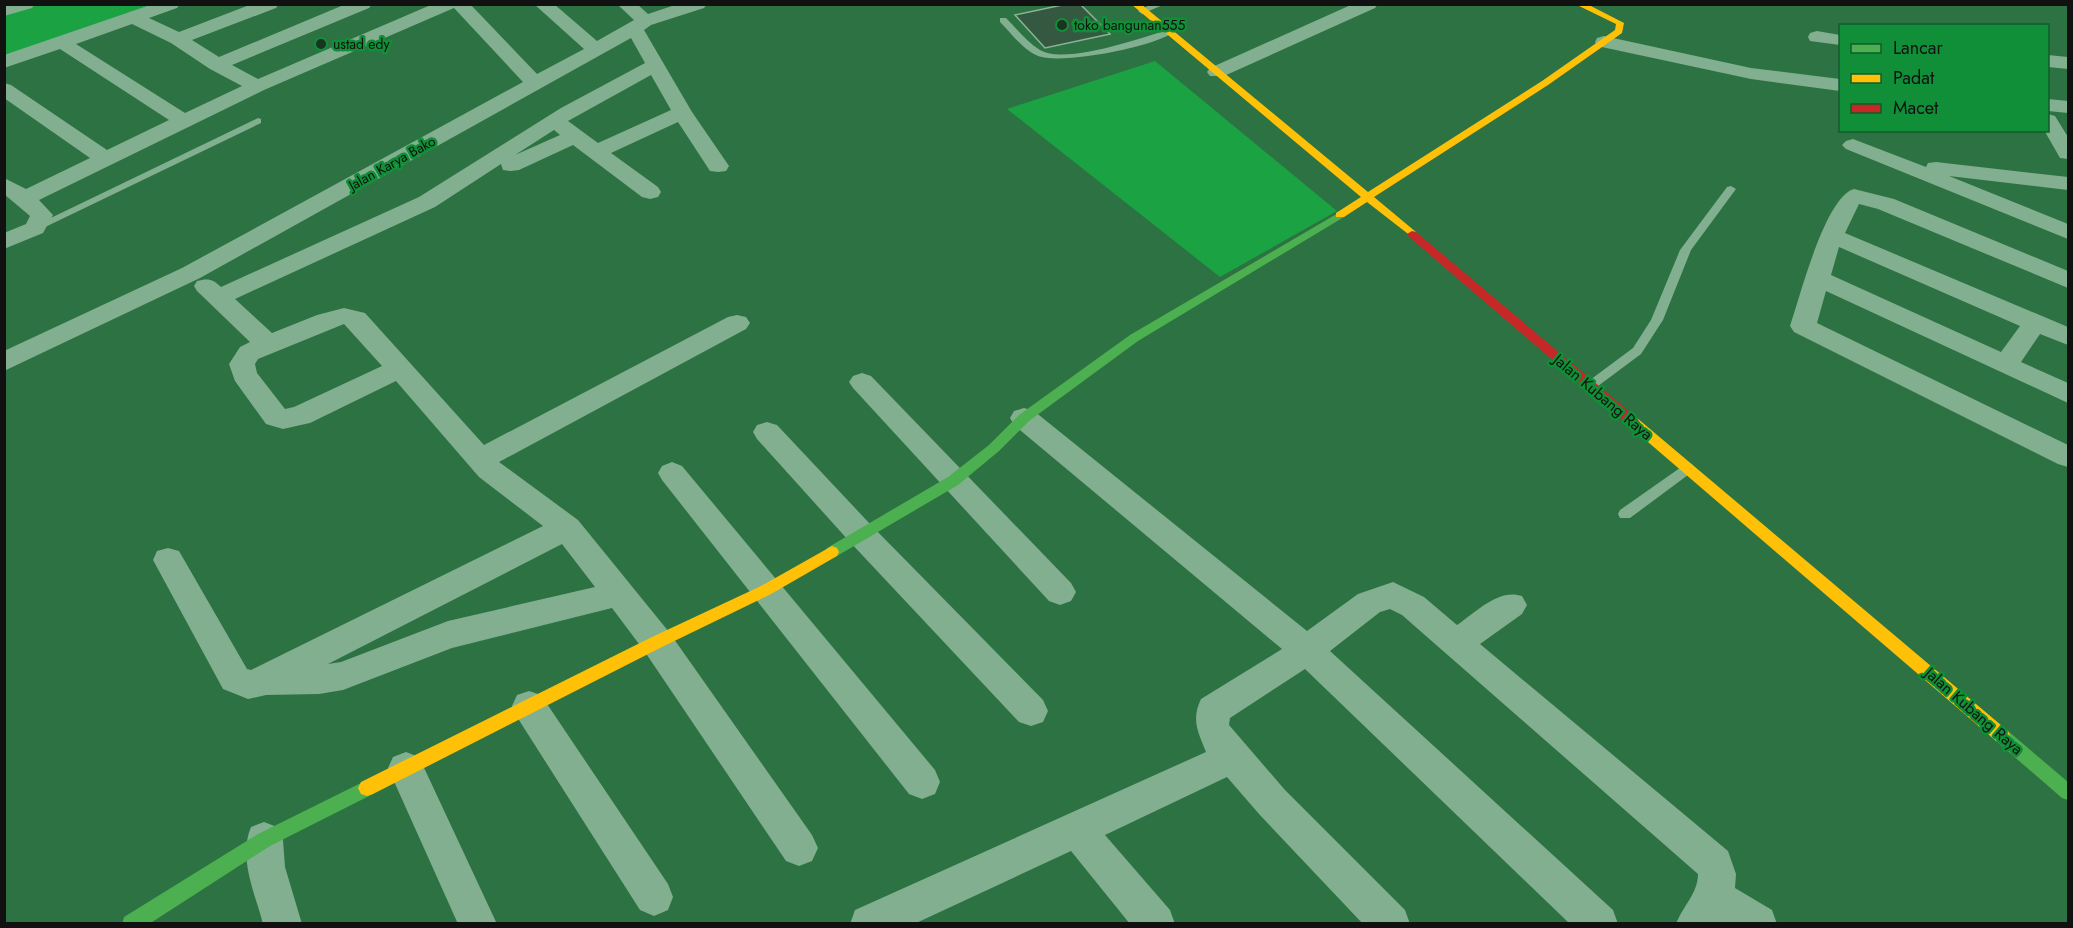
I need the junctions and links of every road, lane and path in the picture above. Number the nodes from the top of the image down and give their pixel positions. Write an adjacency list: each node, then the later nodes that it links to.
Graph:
1 (26, 4): 15 (street)
2 (117, 4): 25 (street)
3 (171, 4): 16 (street)
4 (270, 4): 21 (street)
5 (363, 4): 30 (street)
6 (449, 4): 34 (street)
7 (460, 4): 36 (street)
8 (543, 4): 26 (street)
9 (626, 4): 18 (street)
10 (698, 4): 18 (street, Jalan Karya Bako)
11 (1161, 4): 14 (lane)
12 (1369, 4): 32 (street)
13 (1579, 4): 24 (main road)
14 (1138, 8): 19 (main road, Jalan Kubang Raya)
15 (4, 11)
16 (133, 18): 21 (street); 23 (street)
17 (1003, 20): 19 (lane)
18 (637, 27): 26 (street, Jalan Karya Bako); 31 (street)
19 (1168, 33): 32 (main road, Jalan Kubang Raya)
20 (1817, 38): 22 (street)
21 (178, 39): 30 (street)
22 (1839, 40)
23 (61, 42): 28 (street); 41 (street)
24 (1605, 42): 33 (street); 56 (main road)
25 (4, 43)
26 (595, 49): 36 (street, Jalan Karya Bako)
27 (2049, 61): 29 (street)
28 (4, 62)
29 (2068, 63)
30 (218, 65): 34 (street)
31 (656, 65): 36 (street); 39 (street)
32 (1217, 72): 56 (main road, Jalan Kubang Raya)
33 (1839, 85)
34 (257, 86): 41 (street)
35 (4, 89): 47 (street)
36 (543, 102): 43 (street); 57 (street); 62 (street, Jalan Karya Bako)
37 (2049, 105): 38 (street)
38 (2068, 107)
39 (682, 112): 45 (street); 49 (street)
40 (258, 121): 58 (lane)
41 (186, 122): 47 (street)
42 (2049, 122): 46 (street)
43 (575, 136): 45 (street); 57 (street)
44 (1853, 145): 48 (street)
45 (596, 152): 53 (street)
46 (2068, 153)
47 (105, 159): 55 (street)
48 (1900, 164): 50 (street); 59 (street)
49 (718, 166)
50 (2068, 183)
51 (4, 184): 55 (street)
52 (1731, 189): 74 (lane)
53 (650, 192)
54 (2068, 196): 59 (street)
55 (25, 198): 58 (street)
56 (1367, 198): 74 (main road, Jalan Kubang Raya); 76 (main road)
57 (427, 202): 65 (street)
58 (35, 228): 61 (street)
59 (2063, 230)
60 (1833, 236): 63 (street); 64 (street); 66 (street)
61 (4, 242)
62 (191, 273): 65 (street); 70 (street, Jalan Karya Bako)
63 (1818, 278): 71 (street); 78 (street)
64 (2068, 280)
65 (220, 297): 69 (street)
66 (2034, 322): 68 (street); 71 (street)
67 (737, 323): 79 (street)
68 (2068, 337)
69 (268, 344): 72 (street); 72 (street)
70 (4, 362)
71 (2006, 365): 75 (street)
72 (400, 368): 79 (street)
73 (862, 382): 82 (street)
74 (1590, 386): 80 (main road, Jalan Kubang Raya)
75 (2068, 394)
76 (1024, 418): 82 (main road); 93 (street)
77 (767, 432): 85 (street)
78 (2068, 457)
79 (480, 460): 84 (street)
80 (1688, 468): 83 (lane); 100 (main road, Jalan Kubang Raya)
81 (672, 473): 87 (street)
82 (953, 480): 85 (main road); 88 (street)
83 (1625, 514)
84 (567, 528): 89 (street); 94 (street)
85 (860, 533): 87 (main road); 96 (street)
86 (168, 560): 94 (street)
87 (766, 590): 91 (main road); 99 (street)
88 (1060, 592)
89 (618, 594): 91 (street); 94 (street)
90 (1511, 605): 92 (street)
91 (657, 642): 95 (main road); 103 (street)
92 (1456, 643): 93 (street); 105 (street)
93 (1307, 650): 97 (street); 113 (street)
94 (261, 682)
95 (530, 706): 98 (main road); 104 (street)
96 (1031, 711)
97 (1232, 757): 101 (street); 112 (street)
98 (406, 768): 102 (main road); 109 (street)
99 (922, 782)
100 (2068, 792)
101 (1077, 830): 106 (street); 111 (street)
102 (264, 840): 107 (main road); 108 (street)
103 (799, 848)
104 (654, 897)
105 (1704, 910): 114 (street)
106 (917, 914): 110 (street)
107 (131, 924)
108 (283, 924)
109 (478, 924)
110 (869, 924)
111 (1156, 924)
112 (1391, 924)
113 (1599, 924)
114 (1758, 924)

